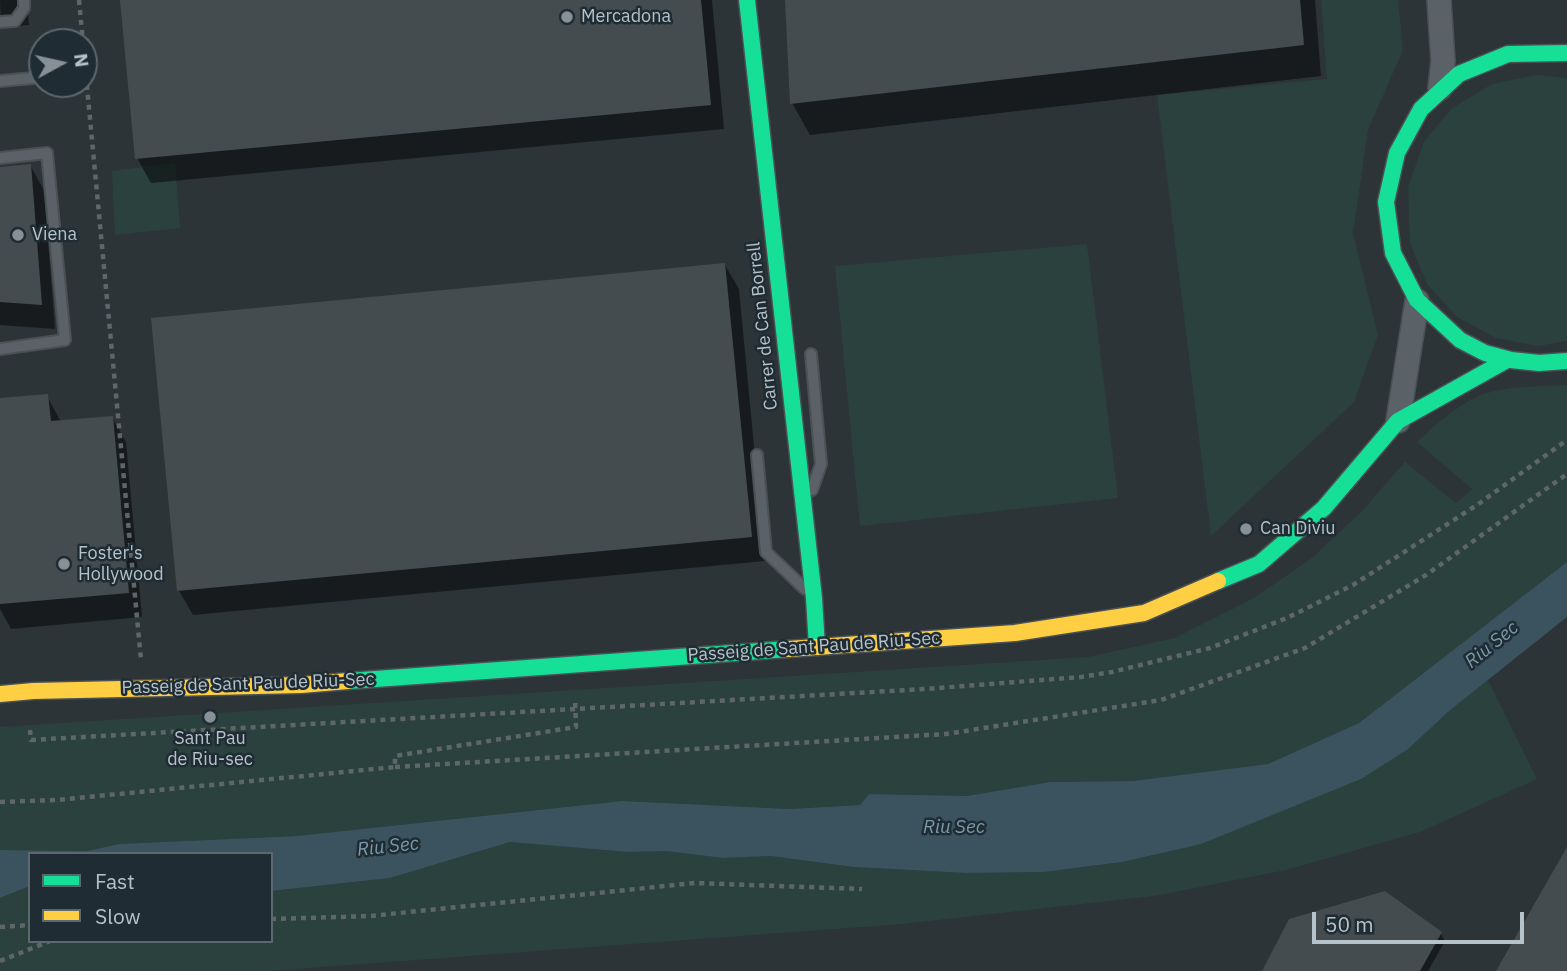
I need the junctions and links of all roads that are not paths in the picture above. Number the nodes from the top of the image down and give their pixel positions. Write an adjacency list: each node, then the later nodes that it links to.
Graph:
1 (24, 0): 4 (lane)
2 (747, 0): 17 (street, Carrer de Can Borrell)
3 (1439, 0): 8 (street)
4 (0, 22)
5 (1567, 53): 8 (street)
6 (28, 79): 7 (lane)
7 (0, 81)
8 (1440, 88): 10 (street)
9 (0, 158): 11 (lane)
10 (1417, 301): 13 (street); 15 (street)
11 (0, 349)
12 (811, 354): 17 (lane)
13 (1507, 360): 14 (street); 15 (street, Passeig de Sant Pau de Riu-Sec)
14 (1567, 361)
15 (1398, 421): 19 (street, Passeig de Sant Pau de Riu-Sec)
16 (757, 455): 18 (lane)
17 (803, 516): 18 (street, Carrer de Can Borrell)
18 (814, 598): 19 (street, Carrer de Can Borrell)
19 (817, 647): 21 (street, Passeig de Sant Pau de Riu-Sec)
20 (0, 677): 21 (street, Passeig de Sant Pau de Riu-Sec)
21 (33, 691): 22 (street, Passeig de Sant Pau de Riu-Sec)
22 (0, 694)

